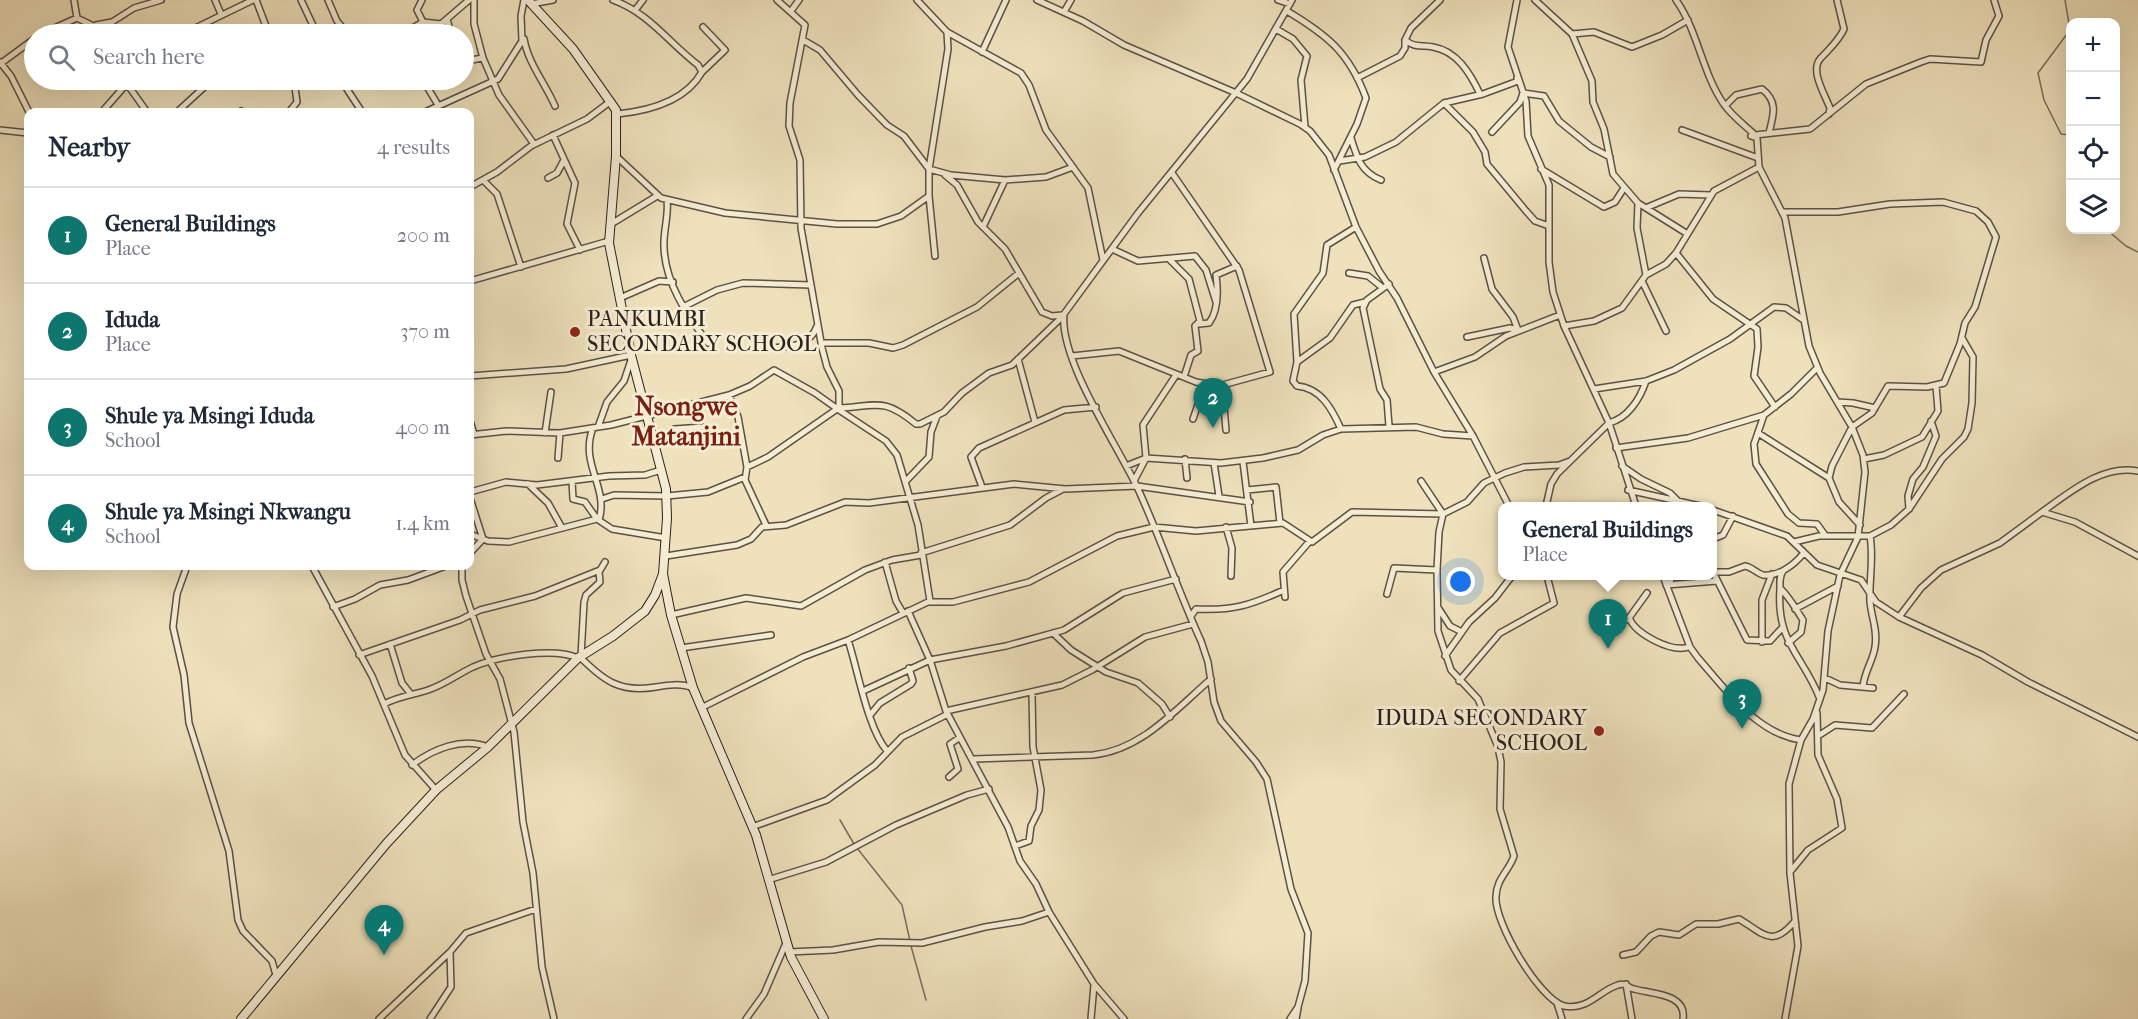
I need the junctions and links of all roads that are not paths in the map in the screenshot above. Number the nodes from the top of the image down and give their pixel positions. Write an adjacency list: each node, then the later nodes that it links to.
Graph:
1 (74, 0): 32 (street)
2 (161, 0): 38 (street)
3 (215, 0): 31 (street)
4 (255, 0): 31 (street); 40 (street)
5 (301, 0): 41 (street)
6 (328, 0): 42 (street)
7 (422, 0): 35 (street)
8 (469, 0): 33 (street)
9 (474, 0): 56 (street)
10 (553, 0): 26 (street)
11 (613, 0): 28 (street)
12 (643, 0): 28 (street)
13 (777, 0): 29 (street)
14 (799, 0): 29 (street)
15 (917, 0): 49 (street)
16 (1006, 0): 55 (street)
17 (1037, 0): 30 (street)
18 (1071, 0): 30 (street)
19 (1278, 0): 27 (street)
20 (1440, 0): 53 (street)
21 (1516, 0): 61 (street)
22 (1535, 0): 50 (street)
23 (1676, 0): 34 (street)
24 (1837, 0): 85 (street)
25 (1994, 0): 85 (street)
26 (528, 1): 51 (street); 72 (street)
27 (1290, 5): 48 (street); 60 (street)
28 (636, 9): 59 (street)
29 (791, 11): 52 (street)
30 (1064, 12): 69 (street)
31 (221, 14): 39 (street)
32 (77, 18): 36 (street); 37 (street)
33 (447, 20): 45 (street); 46 (street)
34 (1688, 20): 50 (street); 76 (street)
35 (423, 22): 43 (street); 44 (street)
36 (64, 24)
37 (93, 24)
38 (101, 24)
39 (202, 24)
40 (265, 24)
41 (312, 24)
42 (340, 24)
43 (420, 24)
44 (433, 24)
45 (440, 24)
46 (448, 24)
47 (703, 27): 59 (street)
48 (1276, 29): 69 (street); 86 (street)
49 (947, 32): 55 (street); 105 (street)
50 (1572, 34): 97 (street)
51 (523, 37): 62 (street); 75 (street)
52 (803, 40): 105 (street); 122 (street)
53 (1405, 40): 60 (street); 71 (street)
54 (24, 46): 58 (street)
55 (982, 52): 102 (street)
56 (483, 58): 57 (street); 62 (street)
57 (474, 60)
58 (0, 63): 77 (street)
59 (702, 72): 84 (street)
60 (1357, 78): 93 (street)
61 (1518, 78): 70 (street); 71 (street)
62 (494, 82): 74 (street); 95 (street)
63 (122, 90): 78 (street)
64 (134, 90): 79 (street)
65 (201, 90): 80 (street)
66 (295, 90): 81 (street)
67 (348, 90): 82 (street)
68 (429, 90): 74 (street)
69 (1236, 93): 86 (street); 108 (street)
70 (1523, 93): 89 (street); 97 (street); 104 (street)
71 (1480, 94): 73 (street)
72 (611, 100): 84 (street); 92 (street)
73 (1444, 103): 99 (street); 124 (street)
74 (438, 105): 83 (street)
75 (555, 106)
76 (1725, 106): 91 (street); 94 (street)
77 (27, 108)
78 (106, 108)
79 (145, 108)
80 (181, 108)
81 (292, 108)
82 (359, 108)
83 (432, 108)
84 (617, 114): 96 (street)
85 (1826, 117): 91 (street)
86 (1305, 127): 106 (street)
87 (0, 130): 90 (street)
88 (1682, 130): 98 (street)
89 (1492, 132)
90 (24, 133)
91 (1768, 133): 94 (street)
92 (553, 135): 95 (street); 100 (street)
93 (1351, 136): 99 (street); 101 (street)
94 (1750, 136): 98 (street)
95 (534, 144): 110 (street)
96 (616, 156): 116 (street); 123 (street)
97 (1610, 157): 114 (street)
98 (1758, 158): 103 (street)
99 (1359, 159): 101 (street); 112 (street)
100 (564, 160): 109 (street); 130 (street)
101 (1339, 161): 106 (street)
102 (1073, 167): 111 (street); 135 (street)
103 (1759, 167): 115 (street); 121 (street)
104 (1540, 168): 114 (street); 124 (street)
105 (929, 169): 107 (street); 117 (street)
106 (1334, 170): 126 (street)
107 (943, 173): 111 (street); 125 (street)
108 (1172, 173): 129 (street); 136 (street)
109 (548, 178)
110 (483, 180): 113 (street); 137 (street)
111 (1005, 180): 125 (street)
112 (1381, 180)
113 (474, 185)
114 (1624, 188): 119 (street)
115 (1710, 195): 120 (street); 127 (street)
116 (657, 196): 118 (street); 123 (street)
117 (929, 196): 122 (street); 132 (street)
118 (667, 200): 122 (street); 142 (street)
119 (1638, 203): 120 (street); 140 (street)
120 (1648, 207): 127 (street)
121 (1784, 212): 152 (street); 160 (street)
122 (800, 219): 144 (street)
123 (609, 225): 128 (street)
124 (1549, 226): 151 (street)
125 (983, 227): 138 (street)
126 (1356, 227): 145 (street); 167 (street)
127 (1686, 233): 131 (street)
128 (609, 241): 130 (street); 146 (street)
129 (1112, 249): 134 (street); 135 (street)
130 (580, 250): 137 (street)
131 (1677, 253): 140 (street); 155 (street)
132 (935, 256)
133 (1484, 258): 157 (street)
134 (1169, 259): 147 (street); 154 (street)
135 (1103, 260): 150 (street)
136 (1237, 266): 147 (street); 175 (street)
137 (521, 267): 141 (street)
138 (1019, 273): 150 (street); 162 (street)
139 (1349, 273): 145 (street)
140 (1647, 275): 143 (street)
141 (474, 280)
142 (673, 282): 146 (street); 149 (street)
143 (1643, 283): 156 (street); 158 (street)
144 (811, 285): 149 (street); 153 (street)
145 (1386, 286): 148 (street); 169 (street)
146 (620, 298): 165 (street)
147 (1216, 302): 154 (street)
148 (1365, 302): 167 (street); 192 (street)
149 (683, 307): 161 (street)
150 (1064, 314): 164 (street); 166 (street)
151 (1560, 315): 156 (street); 157 (street)
152 (1802, 319): 155 (street); 168 (street)
153 (818, 324): 162 (street); 163 (street)
154 (1199, 324): 172 (street)
155 (1752, 324): 173 (street); 182 (street)
156 (1564, 326): 177 (street)
157 (1519, 330): 159 (street); 169 (street)
158 (1666, 331)
159 (1467, 337)
160 (1962, 338): 176 (street); 242 (street)
161 (708, 343)
162 (821, 343): 184 (street)
163 (759, 348)
164 (1072, 356): 170 (street); 181 (street)
165 (632, 357): 171 (street); 187 (street); 195 (street)
166 (1018, 359): 186 (street); 190 (street)
167 (1297, 362): 196 (street)
168 (1817, 368): 180 (street); 182 (street)
169 (1434, 372): 202 (street)
170 (1176, 375): 172 (street); 205 (street)
171 (474, 376)
172 (1184, 377): 174 (street)
173 (1646, 381): 177 (street); 191 (street)
174 (1205, 384): 175 (street); 188 (street)
175 (1222, 386): 197 (street)
176 (1936, 386): 183 (street); 189 (street)
177 (1594, 389): 191 (street)
178 (551, 392): 198 (street)
179 (729, 395): 184 (street); 187 (street); 214 (street)
180 (1838, 402): 183 (street); 194 (street)
181 (1096, 407): 190 (street); 213 (street)
182 (1775, 407): 185 (street)
183 (1875, 408): 194 (street)
184 (838, 409): 186 (street); 214 (street); 223 (street)
185 (1764, 415): 200 (street); 204 (street)
186 (937, 416): 223 (street)
187 (648, 417): 195 (street); 203 (street)
188 (1193, 418)
189 (1931, 421): 208 (street); 242 (street)
190 (1035, 422): 227 (street)
191 (1609, 423): 204 (street); 209 (street)
192 (1389, 426): 196 (street); 202 (street)
193 (704, 427): 203 (street)
194 (1852, 427): 208 (street); 221 (street)
195 (595, 428): 199 (street); 218 (street)
196 (1341, 429): 210 (street)
197 (1226, 430)
198 (545, 433): 199 (street); 201 (street)
199 (560, 433): 206 (street)
200 (1758, 433): 221 (street); 256 (street)
201 (474, 434)
202 (1473, 436): 220 (street)
203 (654, 445): 215 (street)
204 (1616, 448): 212 (street)
205 (1146, 458): 207 (street); 213 (street); 225 (street)
206 (558, 459)
207 (1185, 459): 211 (street); 219 (street)
208 (1864, 459): 251 (street)
209 (1570, 461): 220 (street); 238 (street)
210 (1243, 462): 211 (street); 229 (street)
211 (1214, 463): 233 (street)
212 (1621, 465): 230 (street); 241 (street)
213 (1126, 466): 225 (street)
214 (747, 467): 217 (street)
215 (661, 470): 218 (street); 232 (street)
216 (2138, 471): 245 (street)
217 (745, 477): 232 (street); 250 (street)
218 (594, 478): 222 (street); 235 (street)
219 (1187, 478)
220 (1495, 478): 237 (street); 246 (street)
221 (1829, 478): 251 (street)
222 (572, 481): 226 (street); 248 (street)
223 (906, 481): 234 (street)
224 (1421, 481): 246 (street)
225 (1135, 483): 228 (street); 233 (street); 253 (street)
226 (528, 484): 231 (street); 255 (street)
227 (982, 487): 228 (street); 234 (street)
228 (1065, 489): 266 (street)
229 (1247, 490): 236 (street); 249 (street)
230 (1629, 490): 239 (street); 240 (street)
231 (474, 491)
232 (667, 496): 235 (street); 261 (street)
233 (1219, 496): 236 (street)
234 (909, 497): 250 (street); 266 (street)
235 (602, 498): 248 (street)
236 (1250, 501): 252 (street)
237 (1507, 502)
238 (1547, 502)
239 (1634, 502)
240 (1673, 502)
241 (1676, 502)
242 (1910, 509): 258 (street)
243 (474, 511): 262 (street)
244 (1717, 511): 247 (street)
245 (2042, 512): 269 (street); 308 (street)
246 (1443, 514): 263 (street); 276 (street)
247 (1733, 516): 259 (street); 264 (street)
248 (598, 520): 255 (street); 261 (street)
249 (1280, 523): 252 (street); 263 (street)
250 (766, 525): 268 (street)
251 (1860, 525): 260 (street)
252 (1251, 526): 254 (street)
253 (1154, 527): 254 (street); 284 (street); 298 (street)
254 (1226, 527): 283 (street)
255 (562, 528): 262 (street)
256 (1826, 535): 260 (street); 264 (street)
257 (474, 536): 262 (street)
258 (1870, 536): 260 (street); 296 (street)
259 (1717, 537)
260 (1858, 537): 282 (street)
261 (666, 538): 268 (street)
262 (483, 539): 265 (street)
263 (1310, 542): 293 (street)
264 (1794, 542): 267 (street)
265 (474, 549)
266 (921, 554): 271 (street); 298 (street)
267 (1803, 554): 277 (street); 282 (street)
268 (666, 556): 280 (street)
269 (2138, 556)
270 (605, 562): 275 (street)
271 (885, 562): 304 (street); 306 (street)
272 (186, 570): 370 (street)
273 (435, 570): 299 (street)
274 (462, 570): 305 (street)
275 (600, 570): 305 (street); 324 (street)
276 (1437, 570): 295 (street); 301 (street)
277 (1783, 571): 281 (street); 292 (street)
278 (316, 572): 299 (street)
279 (1717, 572): 281 (street)
280 (663, 574): 306 (street); 324 (street)
281 (1772, 574): 317 (street)
282 (1840, 575): 291 (street); 296 (street)
283 (1231, 576)
284 (1176, 579): 300 (street); 314 (street)
285 (1509, 580): 313 (street)
286 (1548, 580): 331 (street)
287 (1665, 580): 290 (street)
288 (1670, 580): 290 (street)
289 (1717, 581): 290 (street); 317 (street)
290 (1668, 585): 350 (street)
291 (1838, 586): 303 (street); 329 (street)
292 (1780, 588): 303 (street); 312 (street)
293 (1284, 590): 297 (street); 302 (street)
294 (1647, 593): 309 (street)
295 (1387, 594)
296 (1870, 594): 308 (street); 332 (street)
297 (1286, 597)
298 (930, 603): 304 (street)
299 (333, 606): 322 (street)
300 (1187, 607): 302 (street); 307 (street)
301 (1438, 608): 313 (street); 323 (street)
302 (1196, 609): 307 (street)
303 (1795, 609): 318 (street)
304 (905, 612): 316 (street); 326 (street)
305 (472, 613): 319 (street); 325 (street)
306 (671, 615): 321 (street)
307 (1191, 616): 310 (street)
308 (1899, 617): 348 (street)
309 (1629, 618): 311 (street); 320 (street)
310 (1193, 624): 327 (street); 330 (street)
311 (1608, 626)
312 (1782, 628): 317 (street); 318 (street)
313 (1462, 632): 323 (street)
314 (1053, 633): 326 (street); 327 (street)
315 (771, 635): 321 (street)
316 (848, 640): 335 (street); 341 (street)
317 (1762, 642)
318 (1788, 643): 339 (street)
319 (390, 644): 322 (street); 336 (street)
320 (1689, 647)
321 (681, 648): 333 (street)
322 (360, 655): 340 (street)
323 (1445, 656): 331 (street)
324 (580, 657): 325 (street); 333 (street); 346 (street)
325 (490, 660): 336 (street); 346 (street)
326 (930, 660): 328 (street); 343 (street)
327 (1097, 666): 337 (street); 345 (street)
328 (909, 668): 335 (street); 344 (street)
329 (1826, 678): 332 (street); 339 (street)
330 (1211, 679): 345 (street); 374 (street)
331 (1459, 681): 373 (street)
332 (1863, 687): 334 (street)
333 (693, 688): 341 (street)
334 (1873, 688)
335 (863, 692): 344 (street)
336 (410, 693): 340 (street)
337 (1032, 693): 343 (street); 353 (street)
338 (1904, 694): 347 (street)
339 (1820, 700): 342 (street)
340 (384, 704): 355 (street)
341 (701, 708): 359 (street)
342 (1816, 710): 347 (street); 350 (street)
343 (947, 713): 349 (street); 352 (street)
344 (871, 714): 352 (street)
345 (1170, 717): 353 (street)
346 (511, 724): 351 (street); 363 (street)
347 (1818, 736): 361 (street)
348 (2138, 737)
349 (959, 738): 354 (street); 356 (street)
350 (1801, 740): 361 (street)
351 (488, 747): 355 (street); 358 (street)
352 (887, 751): 359 (street)
353 (1034, 757): 354 (street); 360 (street)
354 (974, 759): 357 (street)
355 (412, 765): 358 (street)
356 (949, 777)
357 (989, 789): 360 (street); 362 (street)
358 (435, 790): 370 (street)
359 (752, 827): 362 (street)
360 (1015, 846): 364 (street)
361 (1790, 873): 365 (street)
362 (771, 879): 366 (street)
363 (536, 909): 367 (street); 378 (street)
364 (1049, 912): 368 (street); 371 (street)
365 (1795, 921): 369 (street); 388 (street)
366 (786, 943): 368 (street); 379 (street)
367 (450, 952): 376 (street); 377 (street)
368 (789, 952): 380 (street)
369 (1623, 955)
370 (276, 975): 375 (street)
371 (1094, 984): 381 (street); 382 (street)
372 (1626, 984): 373 (street); 386 (street); 387 (street)
373 (1557, 1003): 385 (street)
374 (1298, 1007): 383 (street); 384 (street)
375 (241, 1019)
376 (379, 1019)
377 (430, 1019)
378 (554, 1019)
379 (746, 1019)
380 (825, 1019)
381 (1091, 1019)
382 (1124, 1019)
383 (1290, 1019)
384 (1296, 1019)
385 (1562, 1019)
386 (1632, 1019)
387 (1683, 1019)
388 (1785, 1019)

